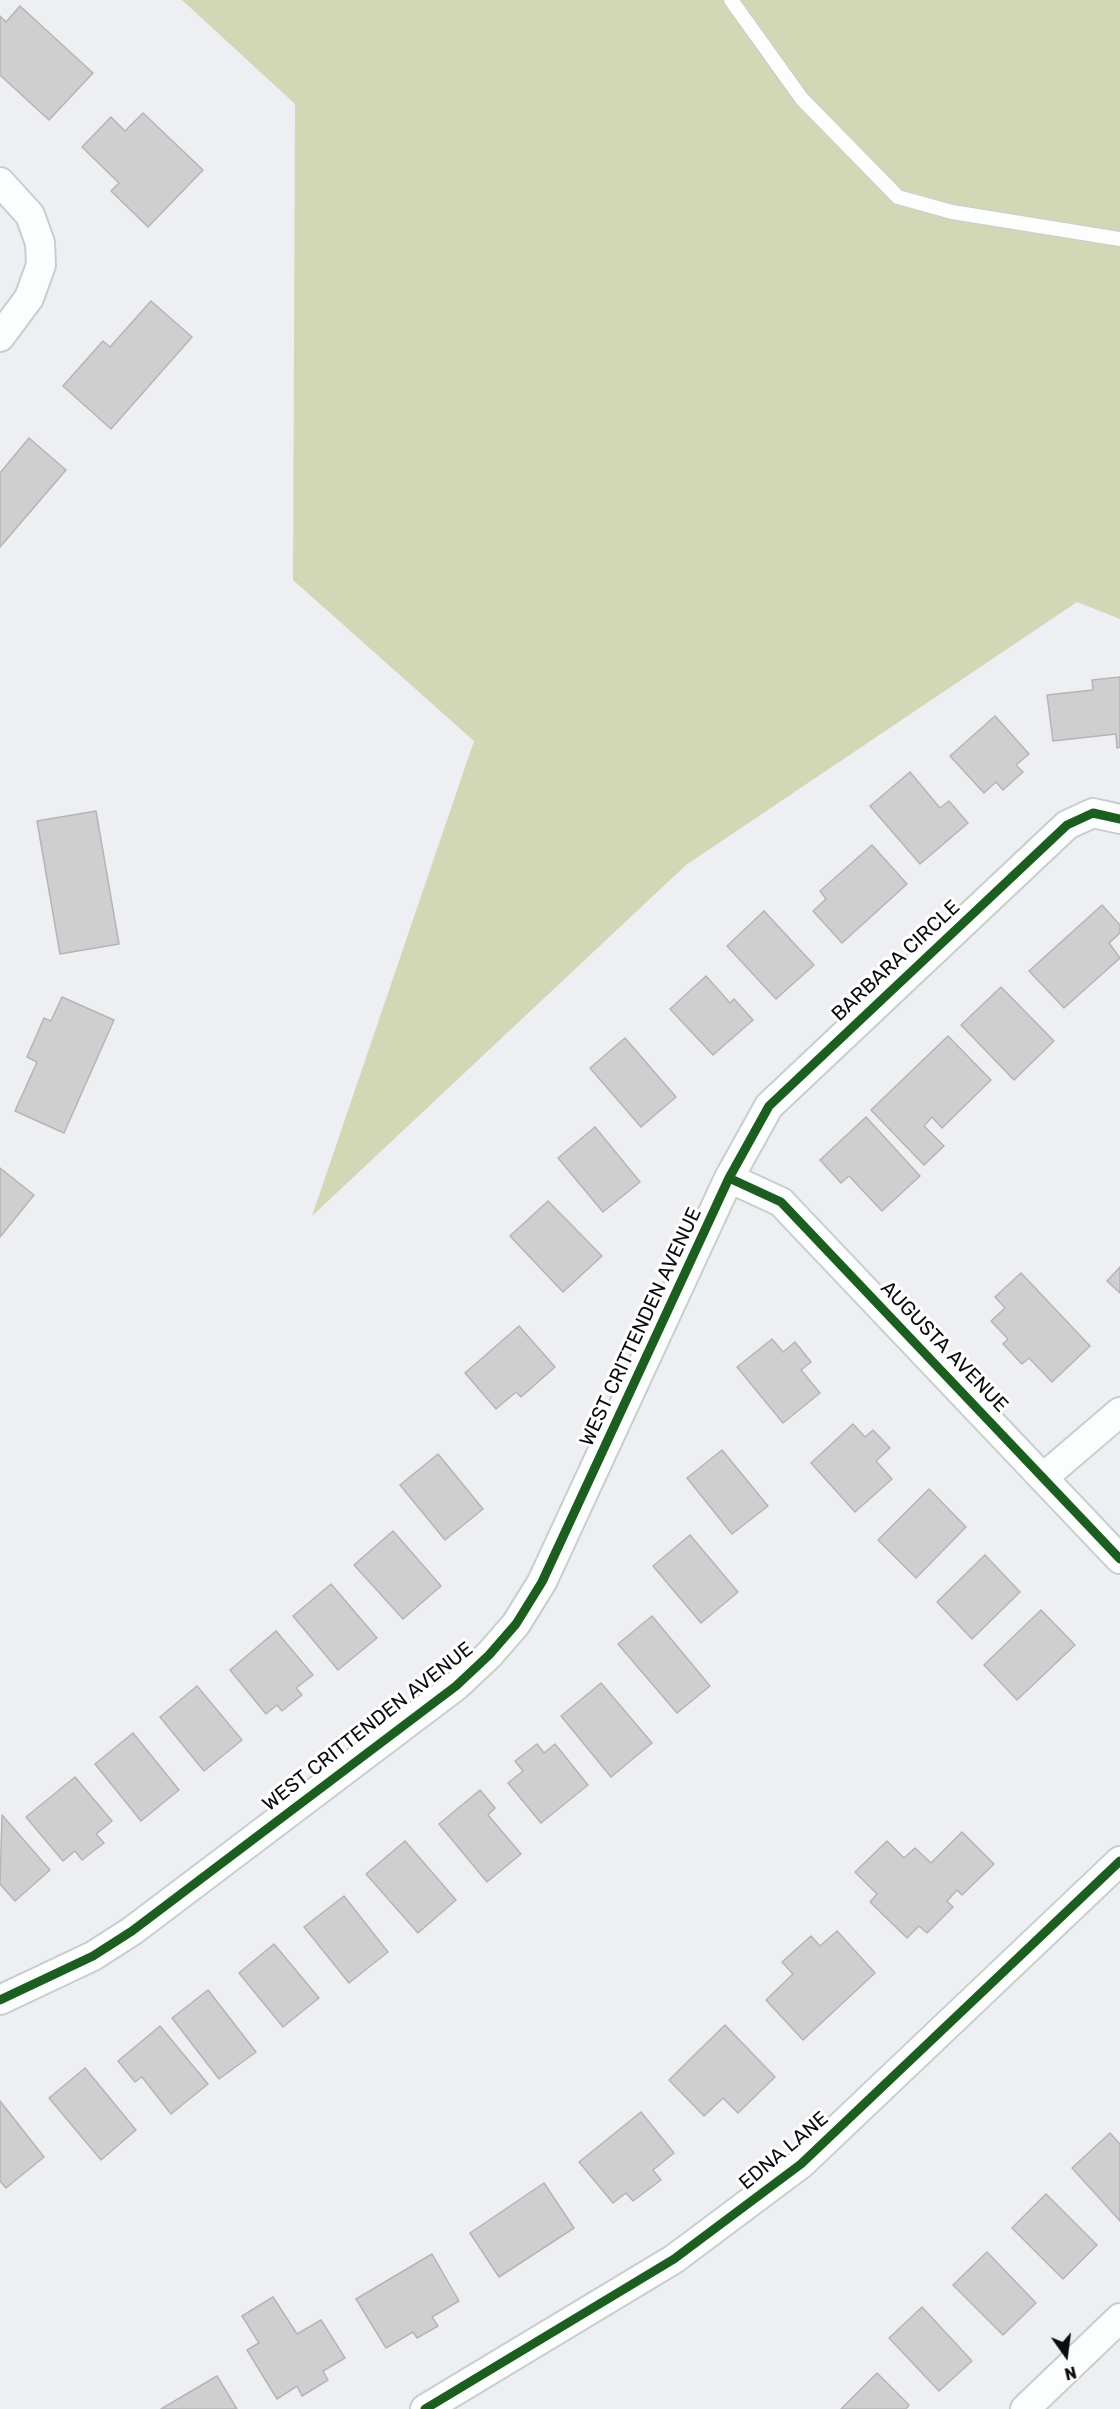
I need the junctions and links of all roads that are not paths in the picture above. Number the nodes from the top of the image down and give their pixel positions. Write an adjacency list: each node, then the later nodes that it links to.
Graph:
1 (732, 0): 3 (lane)
2 (0, 182): 4 (street)
3 (1120, 239)
4 (0, 337)
5 (1120, 819): 6 (street, BARBARA CIRCLE)
6 (729, 1178): 8 (street, AUGUSTA AVENUE); 11 (street, WEST CRITTENDEN AVENUE)
7 (1120, 1412): 8 (street)
8 (1044, 1477): 9 (street, AUGUSTA AVENUE)
9 (1120, 1559)
10 (1120, 1861): 13 (street, EDNA LANE)
11 (0, 2000)
12 (1120, 2318): 14 (street)
13 (425, 2409)
14 (1025, 2409)

